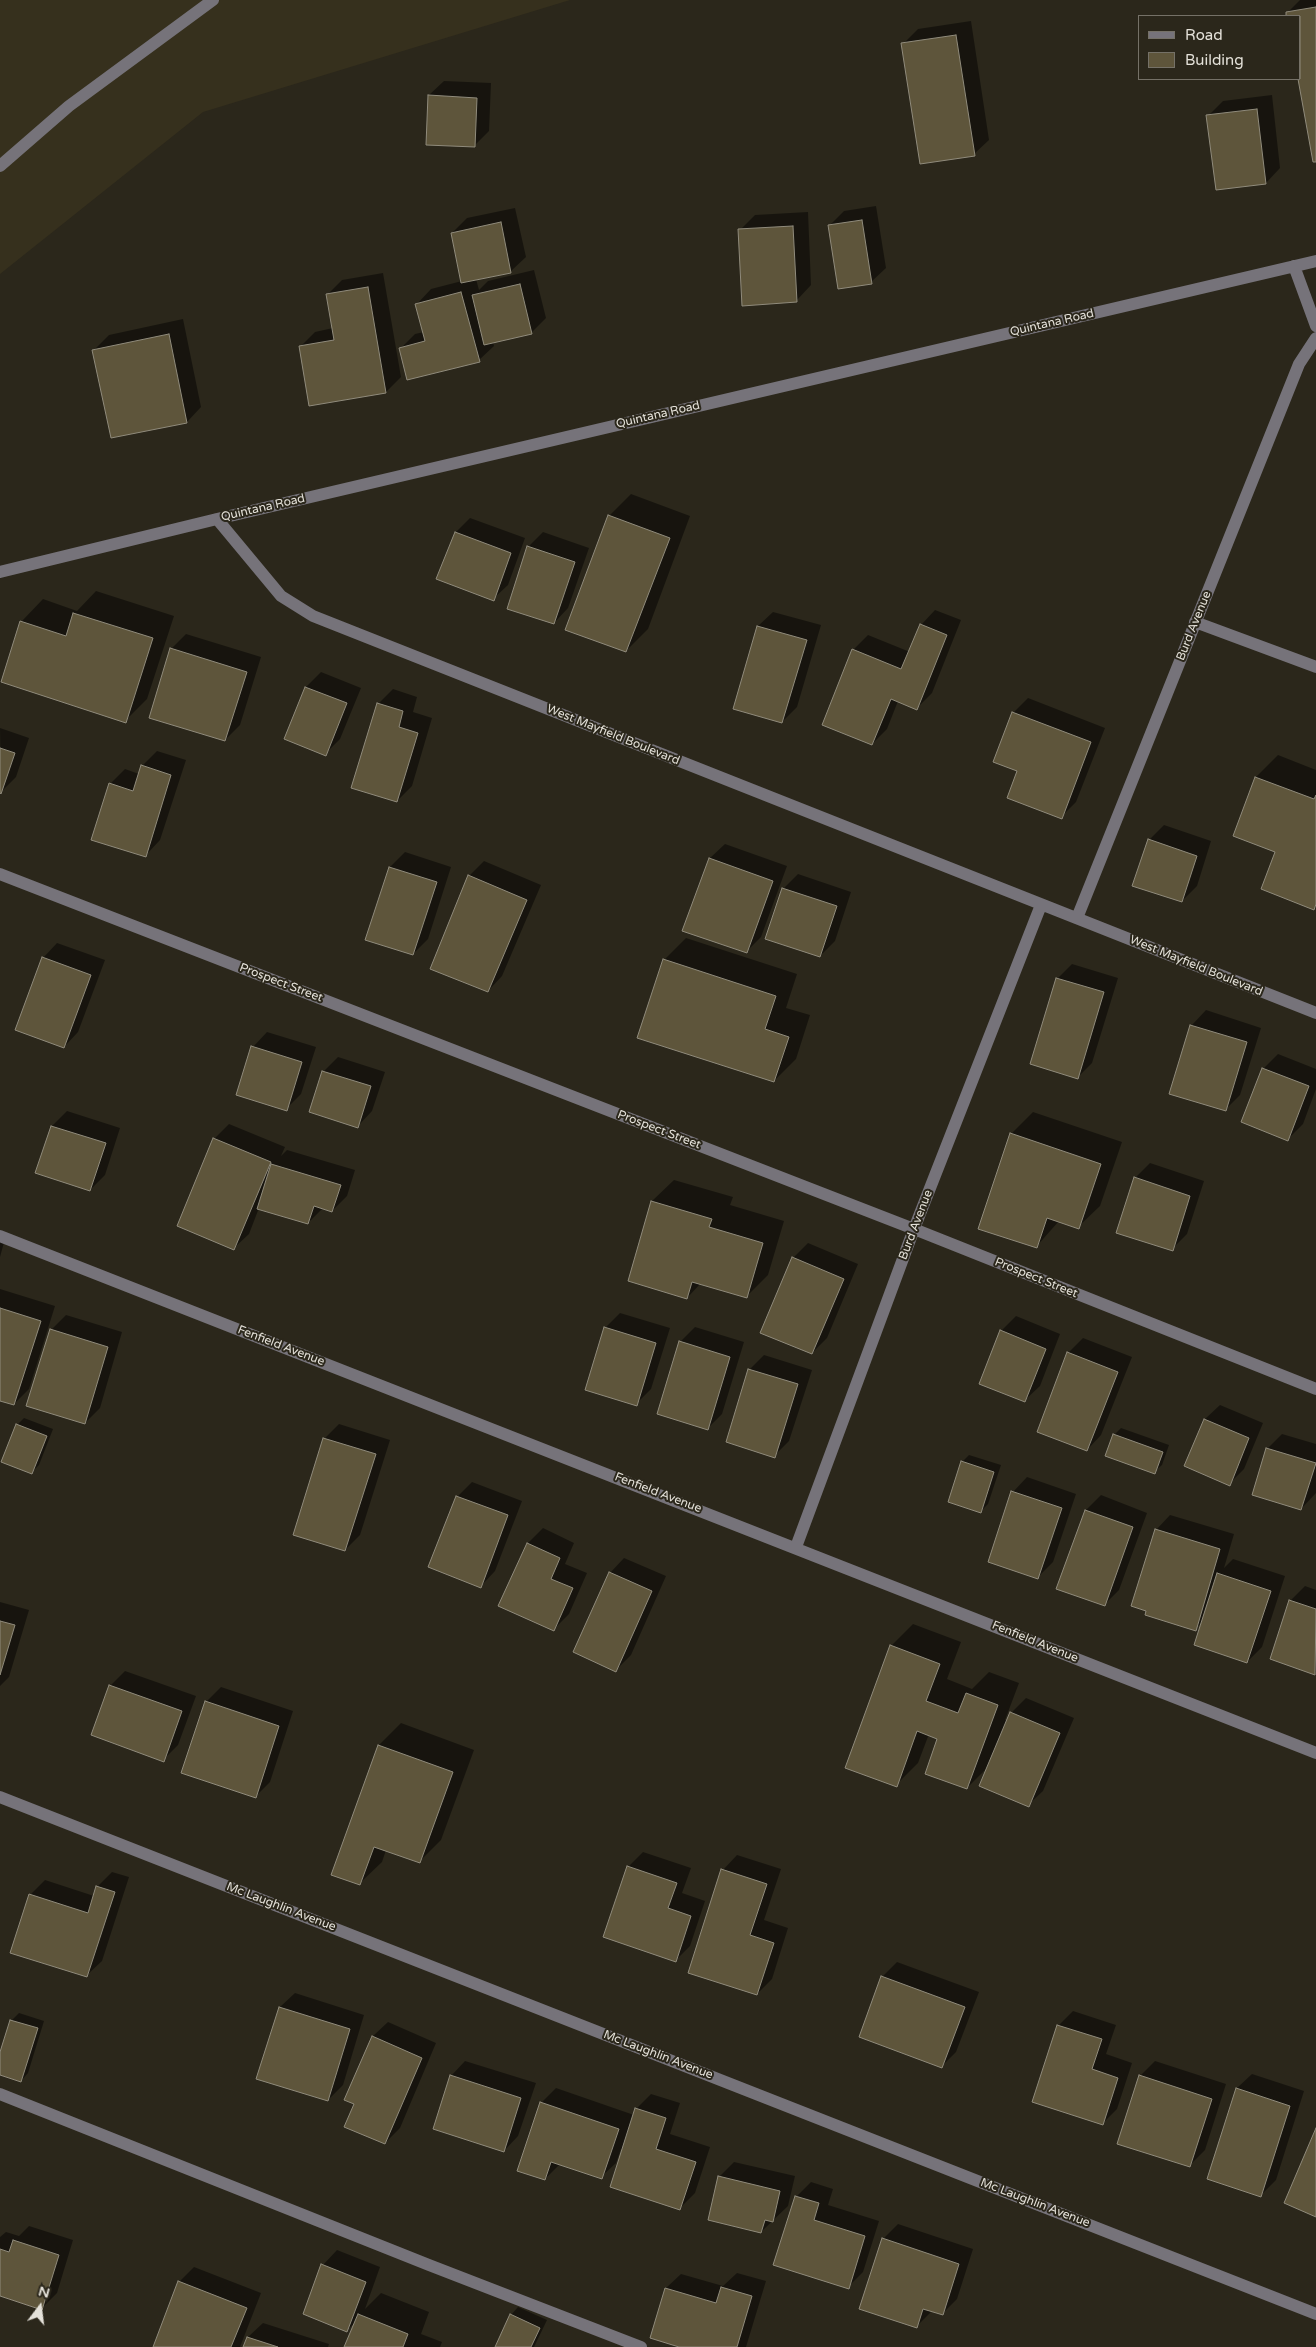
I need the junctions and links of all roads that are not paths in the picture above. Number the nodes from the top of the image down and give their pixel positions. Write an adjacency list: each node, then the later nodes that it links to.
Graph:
1 (213, 0): 2 (street)
2 (0, 166)
3 (1316, 261): 4 (street, Quintana Road)
4 (1294, 266): 5 (street); 7 (street, Quintana Road)
5 (1316, 326)
6 (1316, 338): 9 (street, Burd Avenue)
7 (217, 518): 8 (street, Quintana Road); 12 (street, West Mayfield Boulevard)
8 (0, 572)
9 (1196, 622): 10 (street); 13 (street, Burd Avenue)
10 (1316, 667)
11 (0, 874): 15 (street, Prospect Street)
12 (1041, 905): 13 (street, West Mayfield Boulevard); 15 (street, Burd Avenue)
13 (1077, 918): 14 (street, West Mayfield Boulevard)
14 (1316, 1013)
15 (914, 1229): 17 (street, Prospect Street); 18 (street, Burd Avenue)
16 (0, 1236): 18 (street, Fenfield Avenue)
17 (1316, 1389)
18 (796, 1547): 19 (street, Fenfield Avenue)
19 (1316, 1753)
20 (0, 1797): 22 (street, Mc Laughlin Avenue)
21 (0, 2094): 23 (street)
22 (1316, 2314)
23 (641, 2347)

